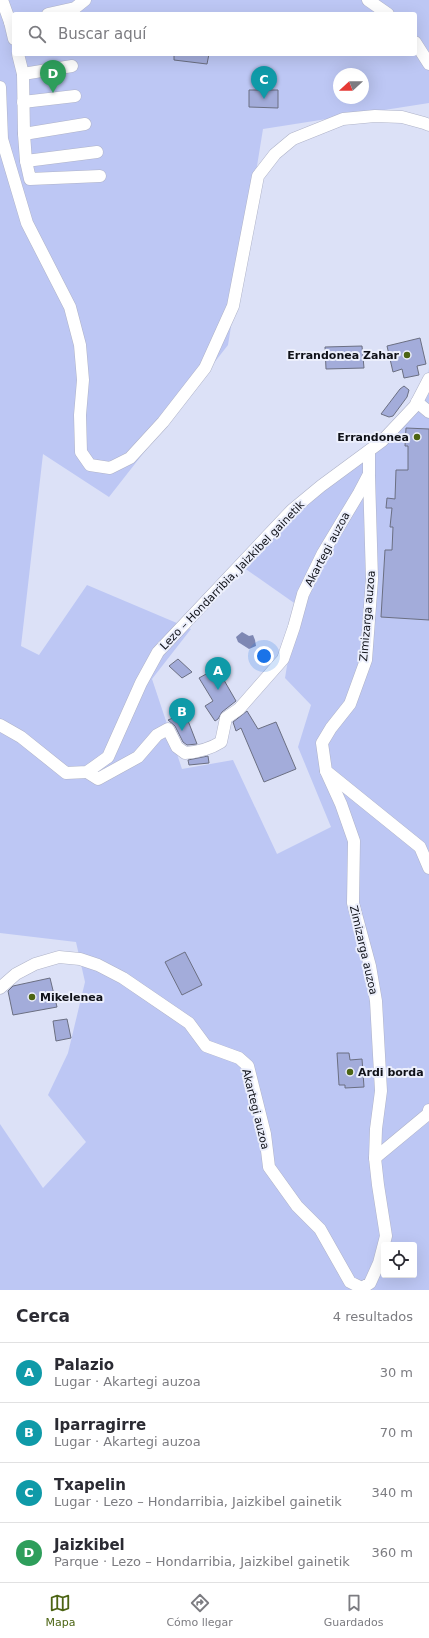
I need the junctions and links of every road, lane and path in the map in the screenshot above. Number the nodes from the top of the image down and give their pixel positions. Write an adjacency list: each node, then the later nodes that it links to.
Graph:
1 (2, 0): 6 (street)
2 (85, 0): 4 (street)
3 (368, 0): 5 (street)
4 (57, 12)
5 (385, 12)
6 (12, 22)
7 (417, 45): 9 (street)
8 (18, 56): 11 (street)
9 (429, 64)
10 (72, 66): 11 (street)
11 (23, 74): 14 (street)
12 (0, 87): 16 (street)
13 (75, 96): 14 (street)
14 (23, 102): 17 (street)
15 (85, 124): 17 (street)
16 (429, 125)
17 (24, 134): 19 (street)
18 (97, 152): 19 (street)
19 (26, 161): 20 (street)
20 (100, 176)
21 (429, 379): 22 (street, Lezo – Hondarribia, Jaizkibel gainetik)
22 (417, 402): 23 (street); 24 (street, Lezo – Hondarribia, Jaizkibel gainetik)
23 (429, 412)
24 (369, 451): 25 (street, Akartegi auzoa); 28 (street, Lezo – Hondarribia, Jaizkibel gainetik)
25 (369, 474): 27 (street, Zimizarga auzoa); 28 (street, Akartegi auzoa)
26 (0, 725): 28 (street)
27 (326, 771): 29 (street); 32 (street, Zimizarga auzoa)
28 (87, 772)
29 (429, 868)
30 (0, 988): 33 (street, Akartegi auzoa)
31 (429, 1110): 32 (street)
32 (376, 1158): 33 (street, Zimizarga auzoa)
33 (362, 1289)

